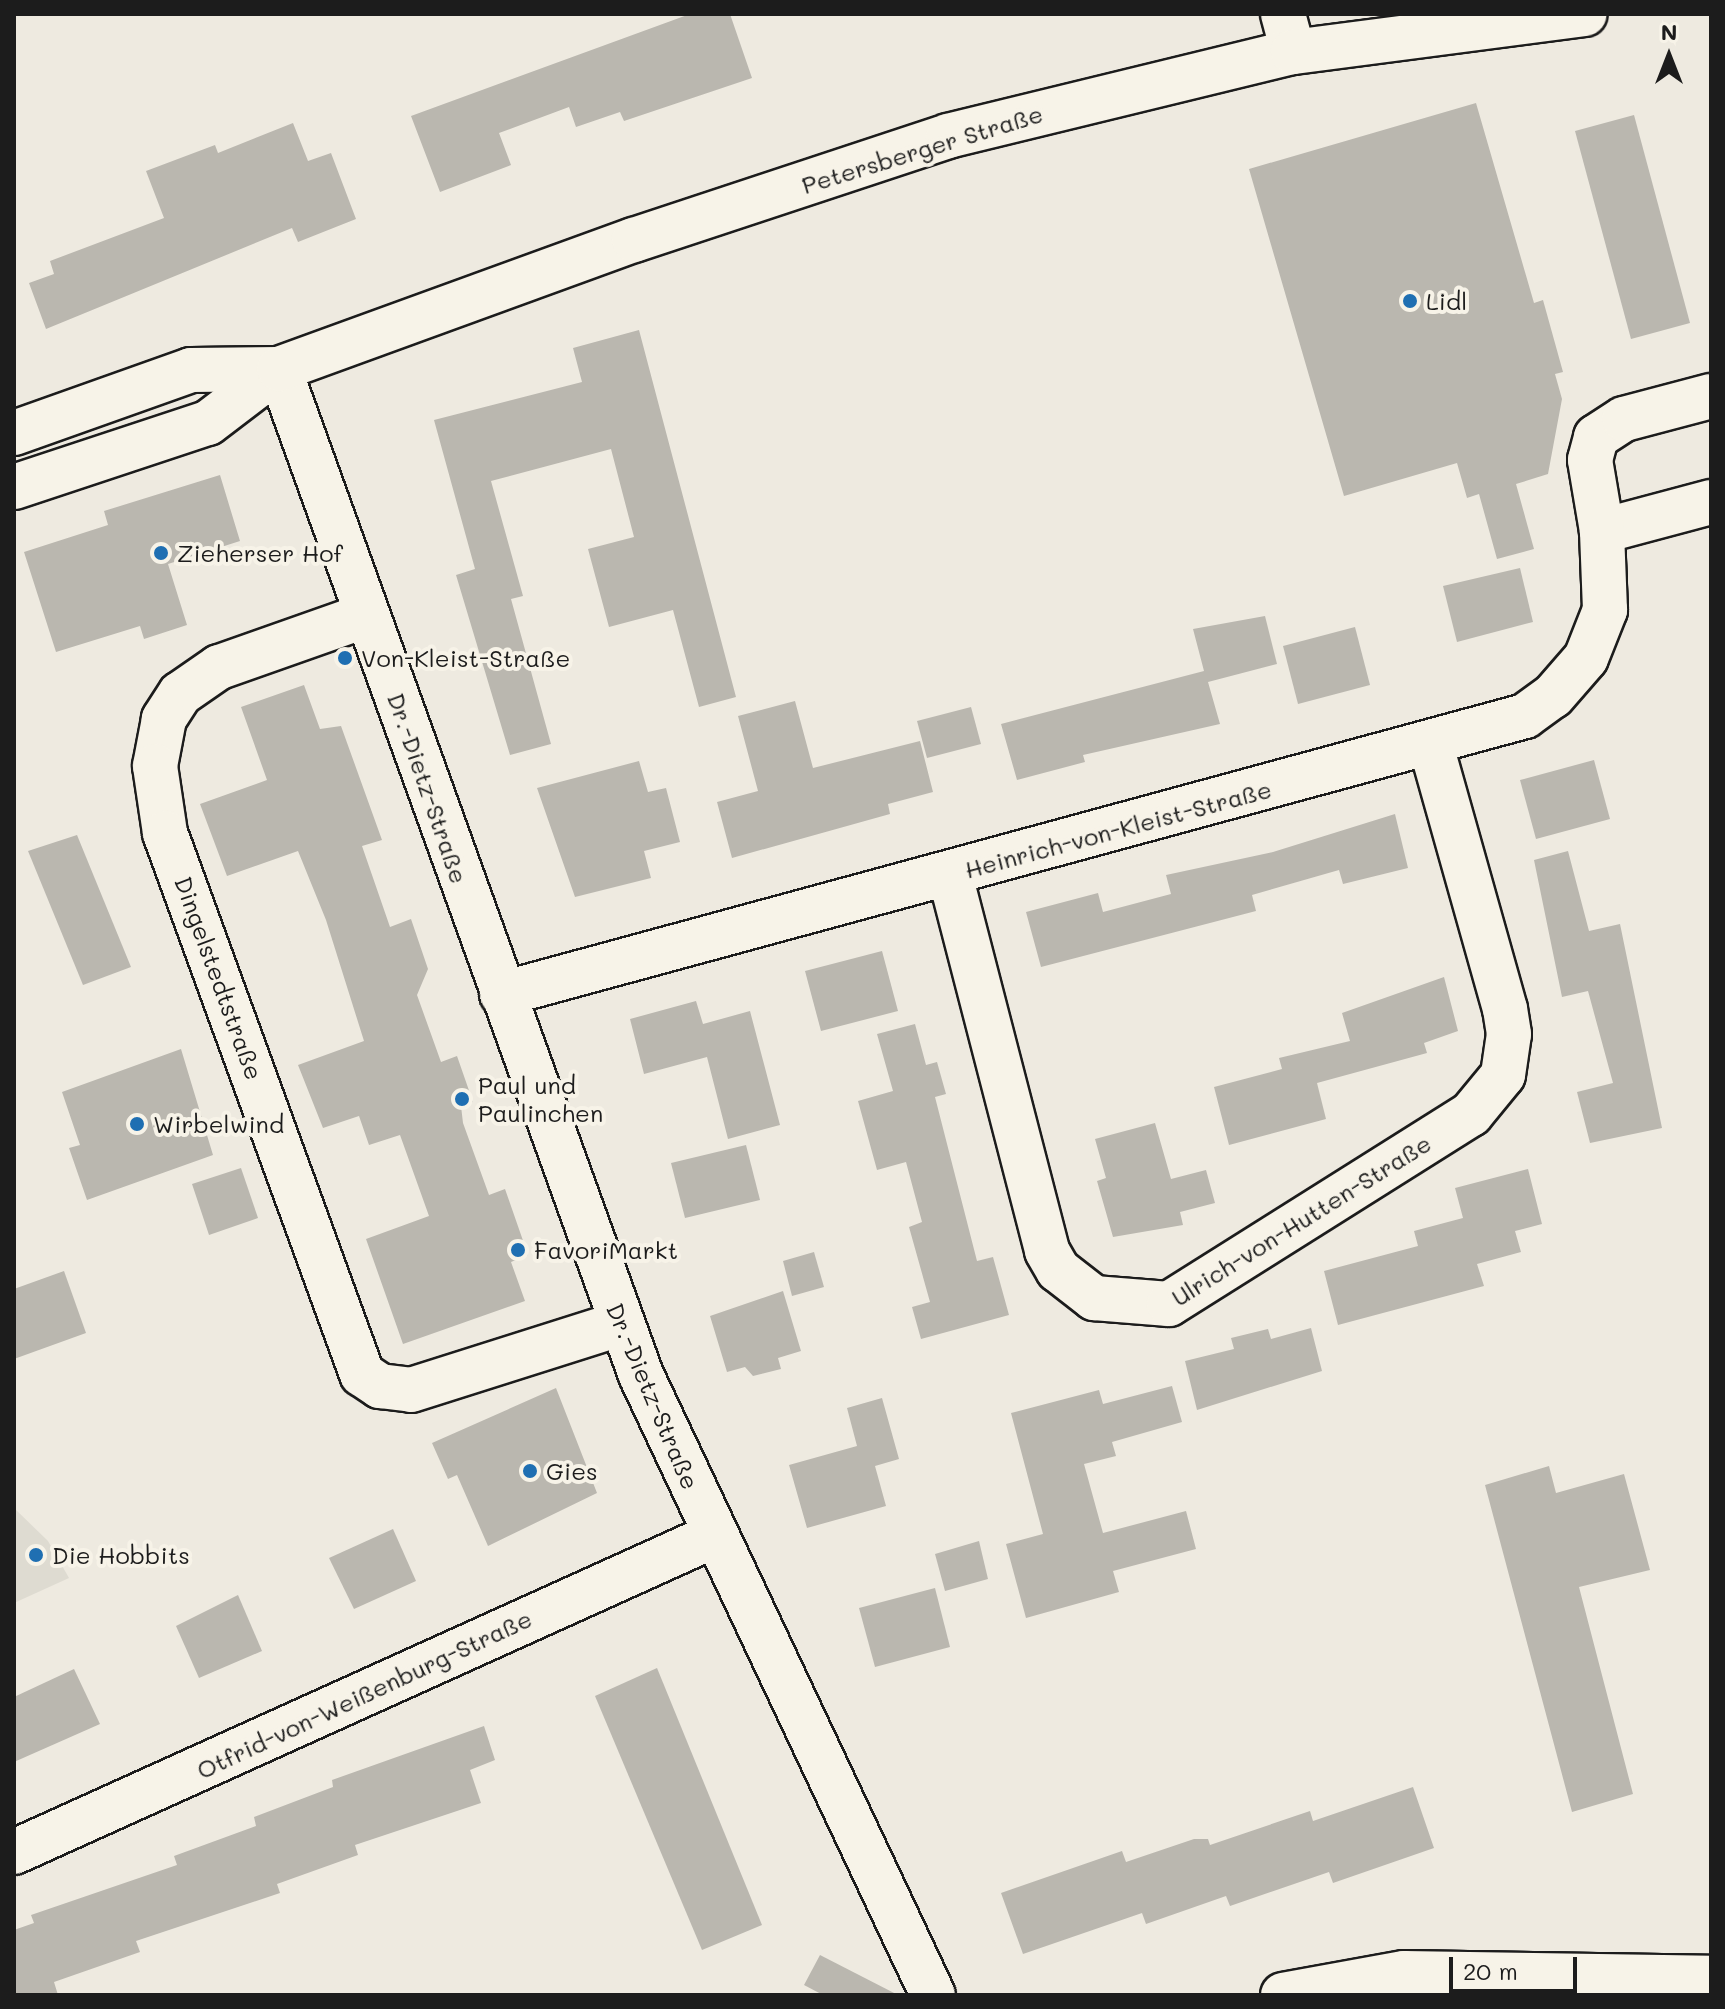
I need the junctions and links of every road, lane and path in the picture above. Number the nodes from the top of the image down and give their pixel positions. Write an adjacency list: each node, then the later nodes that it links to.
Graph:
1 (1585, 14): 2 (street, Petersberger Straße)
2 (1288, 33): 3 (street, Petersberger Straße)
3 (279, 369): 5 (street, Petersberger Straße); 6 (street, Petersberger Straße); 9 (street, Dr.-Dietz-Straße)
4 (1711, 396): 8 (street, Heinrich-von-Kleist-Straße)
5 (14, 433)
6 (14, 487)
7 (1711, 502): 8 (street)
8 (1602, 531): 10 (street, Heinrich-von-Kleist-Straße)
9 (367, 615): 12 (street, Dr.-Dietz-Straße); 13 (street, Dingelstedtstraße)
10 (1431, 745): 11 (street, Heinrich-von-Kleist-Straße); 11 (street, Ulrich-von-Hutten-Straße)
11 (950, 875): 12 (street, Heinrich-von-Kleist-Straße)
12 (502, 994): 13 (street, Dr.-Dietz-Straße)
13 (622, 1323): 14 (street, Dr.-Dietz-Straße)
14 (713, 1536): 15 (street, Otfrid-von-Weißenburg-Straße); 17 (street, Dr.-Dietz-Straße)
15 (14, 1852)
16 (1711, 1978): 18 (street)
17 (933, 1995)
18 (1283, 1995)

